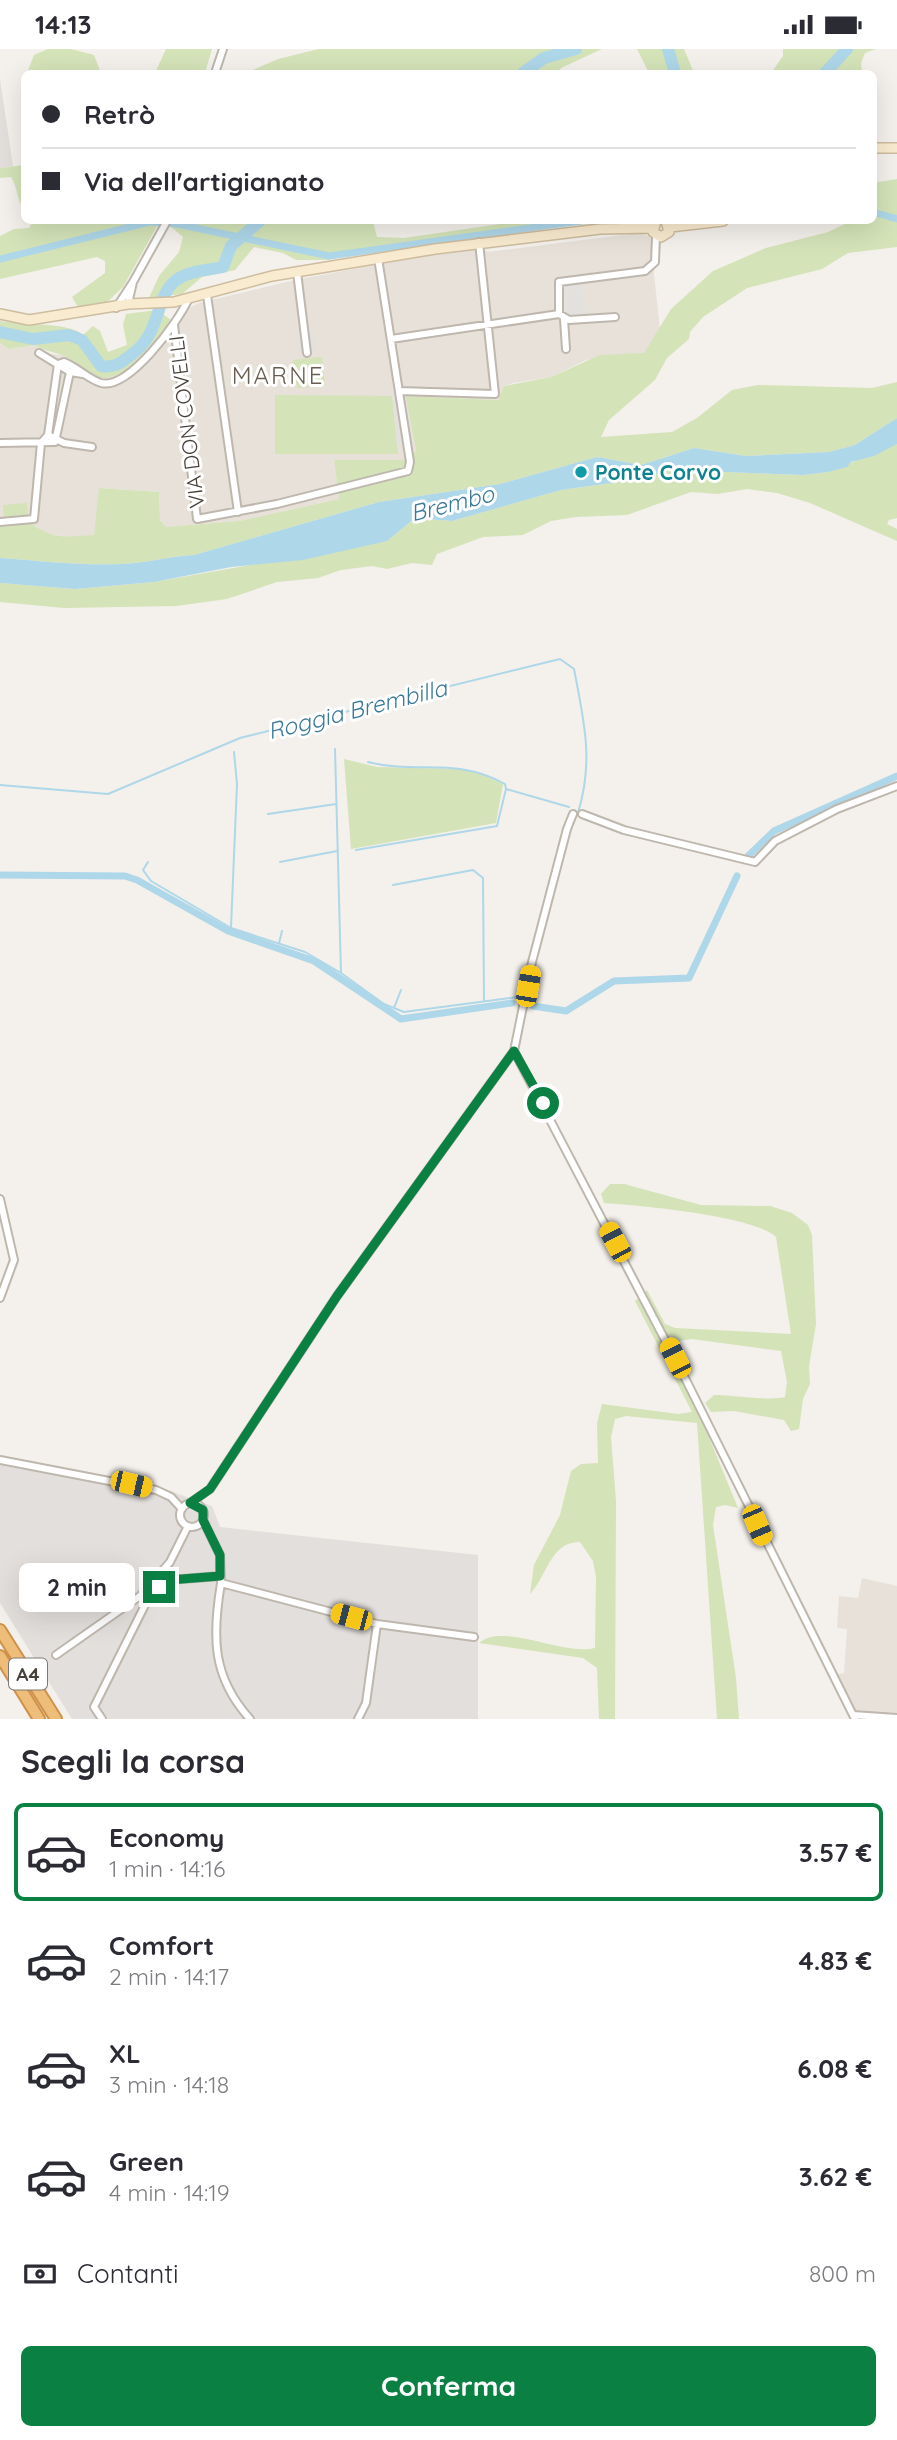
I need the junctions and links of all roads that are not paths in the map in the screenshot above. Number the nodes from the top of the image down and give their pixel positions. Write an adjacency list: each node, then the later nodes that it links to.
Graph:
1 (223, 49): 2 (street)
2 (216, 70)
3 (877, 148): 4 (street)
4 (897, 148)
5 (166, 224): 11 (street)
6 (668, 224): 7 (street)
7 (655, 228): 8 (street); 17 (street)
8 (479, 242): 9 (street); 19 (street)
9 (378, 258): 10 (street); 21 (street)
10 (297, 272): 12 (street); 24 (street)
11 (133, 282): 14 (street); 15 (street)
12 (207, 295): 13 (street); 34 (street)
13 (188, 300): 14 (street); 20 (street)
14 (128, 304): 15 (street)
15 (116, 308): 16 (street)
16 (0, 314)
17 (562, 317): 18 (street); 19 (street); 22 (street)
18 (615, 317)
19 (488, 324): 21 (street); 28 (street)
20 (174, 325): 27 (street); 34 (street, VIA DON COVELLI)
21 (391, 339): 28 (street)
22 (566, 349)
23 (39, 353): 25 (street)
24 (307, 353)
25 (58, 364): 26 (street); 27 (street); 29 (street)
26 (69, 372): 27 (street); 30 (street)
27 (85, 374)
28 (399, 391): 34 (street)
29 (48, 435): 30 (street); 32 (street)
30 (58, 438): 32 (street); 33 (street)
31 (0, 443): 32 (street)
32 (41, 443): 35 (street)
33 (92, 447)
34 (238, 512)
35 (0, 522)
36 (897, 786): 38 (street)
37 (573, 814): 39 (street)
38 (582, 814)
39 (514, 1051): 43 (street); 53 (street)
40 (0, 1199): 41 (street)
41 (0, 1298)
42 (0, 1460): 44 (street)
43 (190, 1503): 44 (street); 45 (street)
44 (182, 1509): 46 (street)
45 (203, 1520): 46 (street); 47 (street)
46 (188, 1526): 51 (street)
47 (221, 1580): 48 (street); 57 (street); 58 (street)
48 (377, 1624): 50 (street); 59 (street)
49 (0, 1630): 56 (highway, A4)
50 (474, 1637)
51 (56, 1655)
52 (0, 1656): 55 (highway, A4)
53 (854, 1717): 54 (street)
54 (897, 1718)
55 (39, 1719)
56 (55, 1719)
57 (102, 1719)
58 (250, 1719)
59 (358, 1719)

